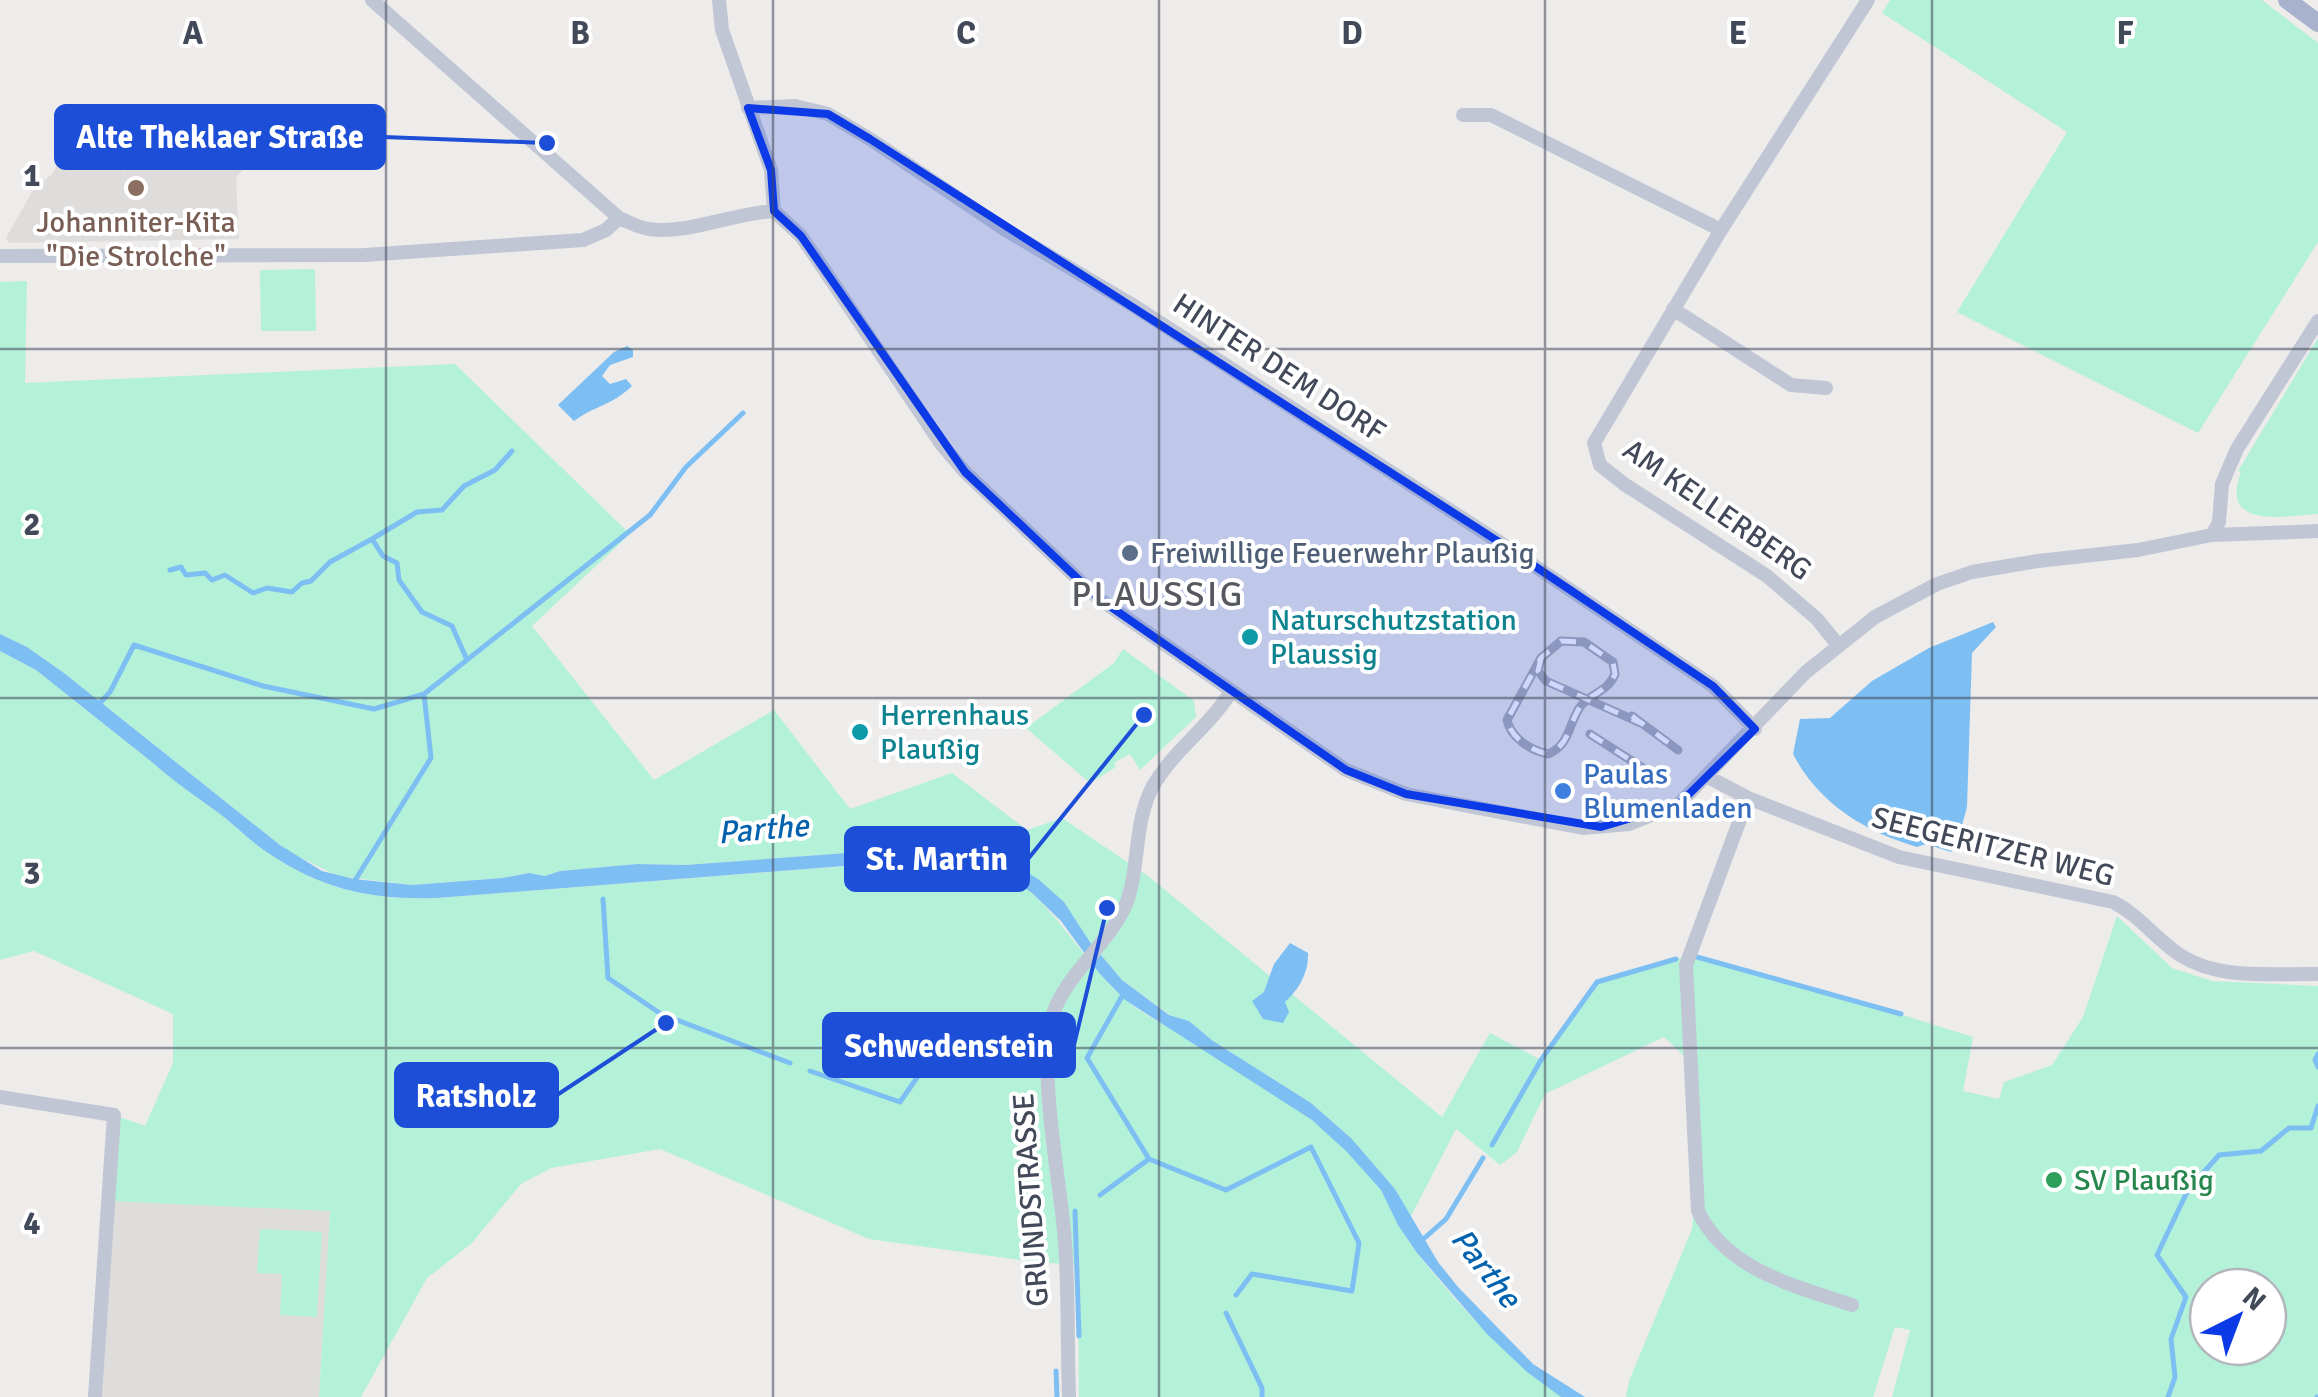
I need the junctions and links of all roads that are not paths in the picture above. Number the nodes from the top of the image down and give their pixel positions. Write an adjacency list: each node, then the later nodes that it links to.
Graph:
1 (372, 0): 9 (street)
2 (719, 0): 6 (street)
3 (1868, 0): 10 (street, AM KELLERBERG)
4 (2287, 0): 5 (main road)
5 (2318, 24)
6 (746, 102): 8 (street); 19 (street, HINTER DEM DORF)
7 (1462, 116): 10 (street)
8 (774, 210): 9 (street); 18 (street)
9 (619, 218): 11 (street)
10 (1721, 230): 12 (street, AM KELLERBERG)
11 (0, 256)
12 (1673, 309): 14 (street); 17 (street, AM KELLERBERG)
13 (2318, 320): 16 (street)
14 (1826, 388)
15 (2318, 531): 16 (street)
16 (2212, 534): 17 (street)
17 (1838, 645): 19 (street)
18 (1230, 692): 20 (street); 26 (street, GRUNDSTRASSE)
19 (1755, 729): 20 (street)
20 (1708, 777): 21 (street, SEEGERITZER WEG)
21 (1748, 798): 22 (street, SEEGERITZER WEG); 24 (street)
22 (2318, 974)
23 (0, 1096): 25 (street)
24 (1852, 1305)
25 (96, 1397)
26 (1069, 1397)

